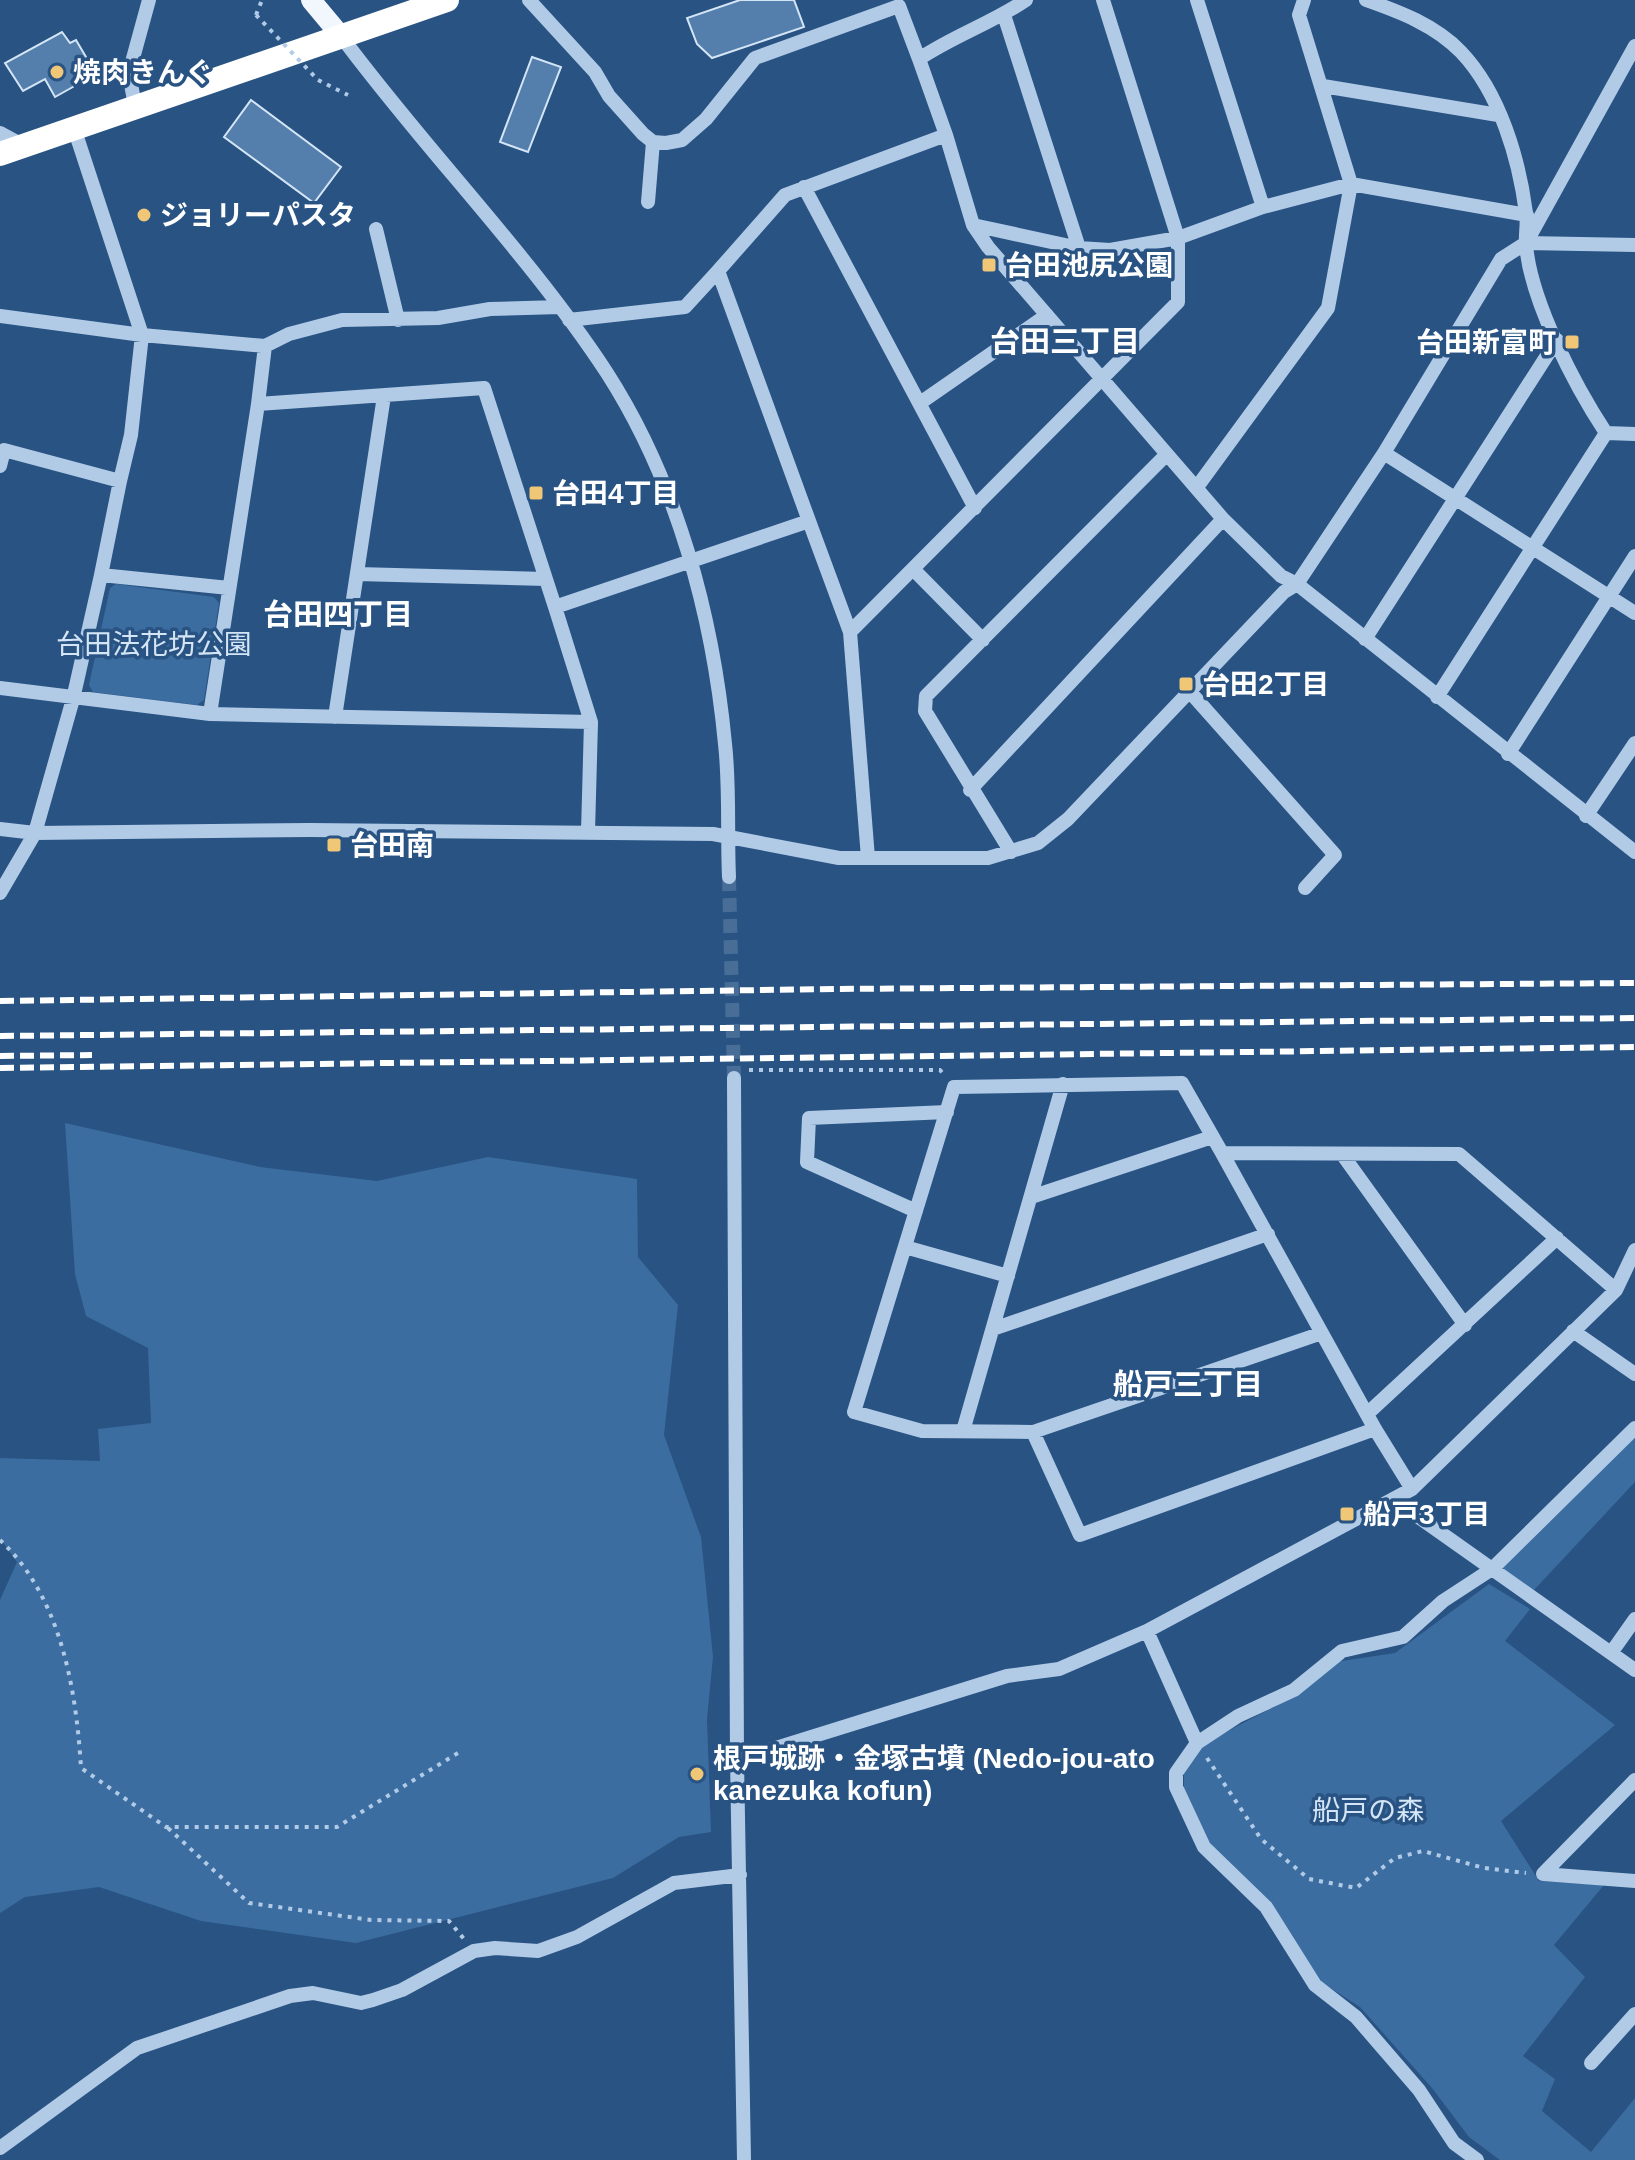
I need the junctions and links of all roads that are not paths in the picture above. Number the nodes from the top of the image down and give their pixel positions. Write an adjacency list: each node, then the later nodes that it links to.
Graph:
1 (149, 0): 16 (street)
2 (311, 0): 12 (main road)
3 (447, 0): 12 (highway)
4 (529, 0): 21 (street)
5 (1026, 0): 11 (street)
6 (1103, 0): 31 (street)
7 (1197, 0): 27 (street)
8 (1304, 0): 15 (street)
9 (1366, 0): 17 (street)
10 (900, 3): 14 (street); 21 (street)
11 (1004, 15): 14 (street); 34 (street)
12 (341, 36): 16 (highway); 36 (street)
13 (1635, 46): 32 (street)
14 (919, 59): 20 (street)
15 (1323, 86): 17 (street); 24 (street)
16 (135, 106): 18 (highway)
17 (1498, 115): 28 (street)
18 (74, 128): 22 (highway); 40 (street)
19 (0, 133): 22 (street)
20 (946, 135): 25 (street); 29 (street)
21 (653, 142): 26 (street)
22 (24, 146): 23 (highway)
23 (0, 154)
24 (1351, 184): 27 (street); 28 (street); 54 (street)
25 (804, 187): 35 (street); 45 (street)
26 (648, 202)
27 (1263, 207): 31 (street)
28 (1527, 215): 32 (street)
29 (973, 225): 34 (street); 37 (street)
30 (376, 229): 39 (street)
31 (1178, 238): 34 (street); 43 (street)
32 (1526, 243): 33 (street); 41 (street); 50 (street)
33 (1635, 245)
34 (1079, 248)
35 (718, 271): 36 (street); 58 (street)
36 (565, 314): 39 (street); 61 (street)
37 (1047, 315): 43 (street); 45 (street)
38 (0, 316): 40 (street)
39 (398, 320): 42 (street)
40 (142, 335): 42 (street); 53 (street)
41 (1557, 340): 47 (street); 55 (street)
42 (265, 346): 46 (street)
43 (1104, 379): 51 (street); 56 (street)
44 (384, 396): 46 (street); 63 (street); 65 (street)
45 (920, 403): 56 (street)
46 (258, 404): 67 (street)
47 (1606, 433): 48 (street); 59 (street)
48 (1635, 434)
49 (2, 450): 52 (street); 53 (street)
50 (1384, 453): 55 (street); 66 (street)
51 (1166, 455): 54 (street); 73 (street)
52 (0, 466)
53 (120, 481): 64 (street)
54 (1197, 487): 57 (street)
55 (1456, 500): 59 (street); 72 (street)
56 (975, 508): 62 (street)
57 (1223, 519): 66 (street); 83 (street)
58 (809, 521): 61 (street); 71 (street)
59 (1532, 549): 68 (street); 76 (street)
60 (1635, 556): 68 (street)
61 (691, 563): 69 (street); 88 (street)
62 (914, 570): 71 (street); 73 (street)
63 (357, 574): 65 (street); 79 (street)
64 (101, 575): 67 (street); 77 (street)
65 (546, 579): 69 (street)
66 (1297, 584): 72 (street); 75 (street)
67 (229, 588): 78 (street)
68 (1609, 597): 70 (street); 82 (street)
69 (555, 607): 80 (street)
70 (1635, 613)
71 (850, 632): 91 (street)
72 (1365, 639): 76 (street)
73 (983, 640): 83 (street)
74 (0, 688): 77 (street)
75 (1191, 693): 89 (street); 93 (street)
76 (1437, 697): 82 (street)
77 (73, 699): 78 (street); 87 (street)
78 (210, 714): 79 (street)
79 (335, 717): 80 (street)
80 (591, 722): 86 (street)
81 (1635, 743): 84 (street)
82 (1508, 754): 84 (street)
83 (970, 790): 89 (street)
84 (1586, 816): 90 (street)
85 (0, 829): 87 (street)
86 (588, 832): 87 (street); 88 (street)
87 (35, 833): 94 (street)
88 (727, 836): 91 (street); 92 (street)
89 (1011, 852): 91 (street)
90 (1635, 852)
91 (868, 858)
92 (729, 877)
93 (1305, 888)
94 (0, 893)
95 (734, 1078): 127 (street)
96 (1063, 1084): 97 (street); 98 (street); 101 (street)
97 (947, 1112): 102 (street); 102 (street)
98 (1212, 1137): 99 (street); 101 (street)
99 (1222, 1153): 100 (street); 103 (street)
100 (1342, 1154): 104 (street); 109 (street)
101 (1031, 1197): 107 (street)
102 (916, 1211): 105 (street)
103 (1268, 1234): 110 (street); 112 (street)
104 (1557, 1238): 108 (street); 109 (street)
105 (905, 1247): 107 (street); 117 (street)
106 (1635, 1250): 108 (street)
107 (1008, 1276): 110 (street)
108 (1616, 1290): 111 (street)
109 (1465, 1325): 114 (street)
110 (993, 1329): 117 (street)
111 (1573, 1331): 113 (street); 119 (street)
112 (1322, 1333): 114 (street); 118 (street)
113 (1635, 1374)
114 (1367, 1414): 116 (street)
115 (1635, 1428): 121 (street)
116 (1375, 1429): 118 (street); 119 (street)
117 (963, 1431): 118 (street)
118 (1033, 1432)
119 (1412, 1489): 120 (street)
120 (1393, 1499): 121 (street); 123 (street)
121 (1492, 1569): 124 (street); 126 (street)
122 (1635, 1619): 124 (street)
123 (1147, 1631): 126 (street); 127 (street)
124 (1611, 1653): 125 (street)
125 (1635, 1670)
126 (1197, 1743): 135 (street)
127 (737, 1760): 129 (street)
128 (1635, 1780): 130 (street)
129 (740, 1875): 133 (street); 134 (street)
130 (1635, 1881)
131 (1635, 2014): 132 (street)
132 (1591, 2063)
133 (0, 2148)
134 (744, 2160)
135 (1477, 2160)

